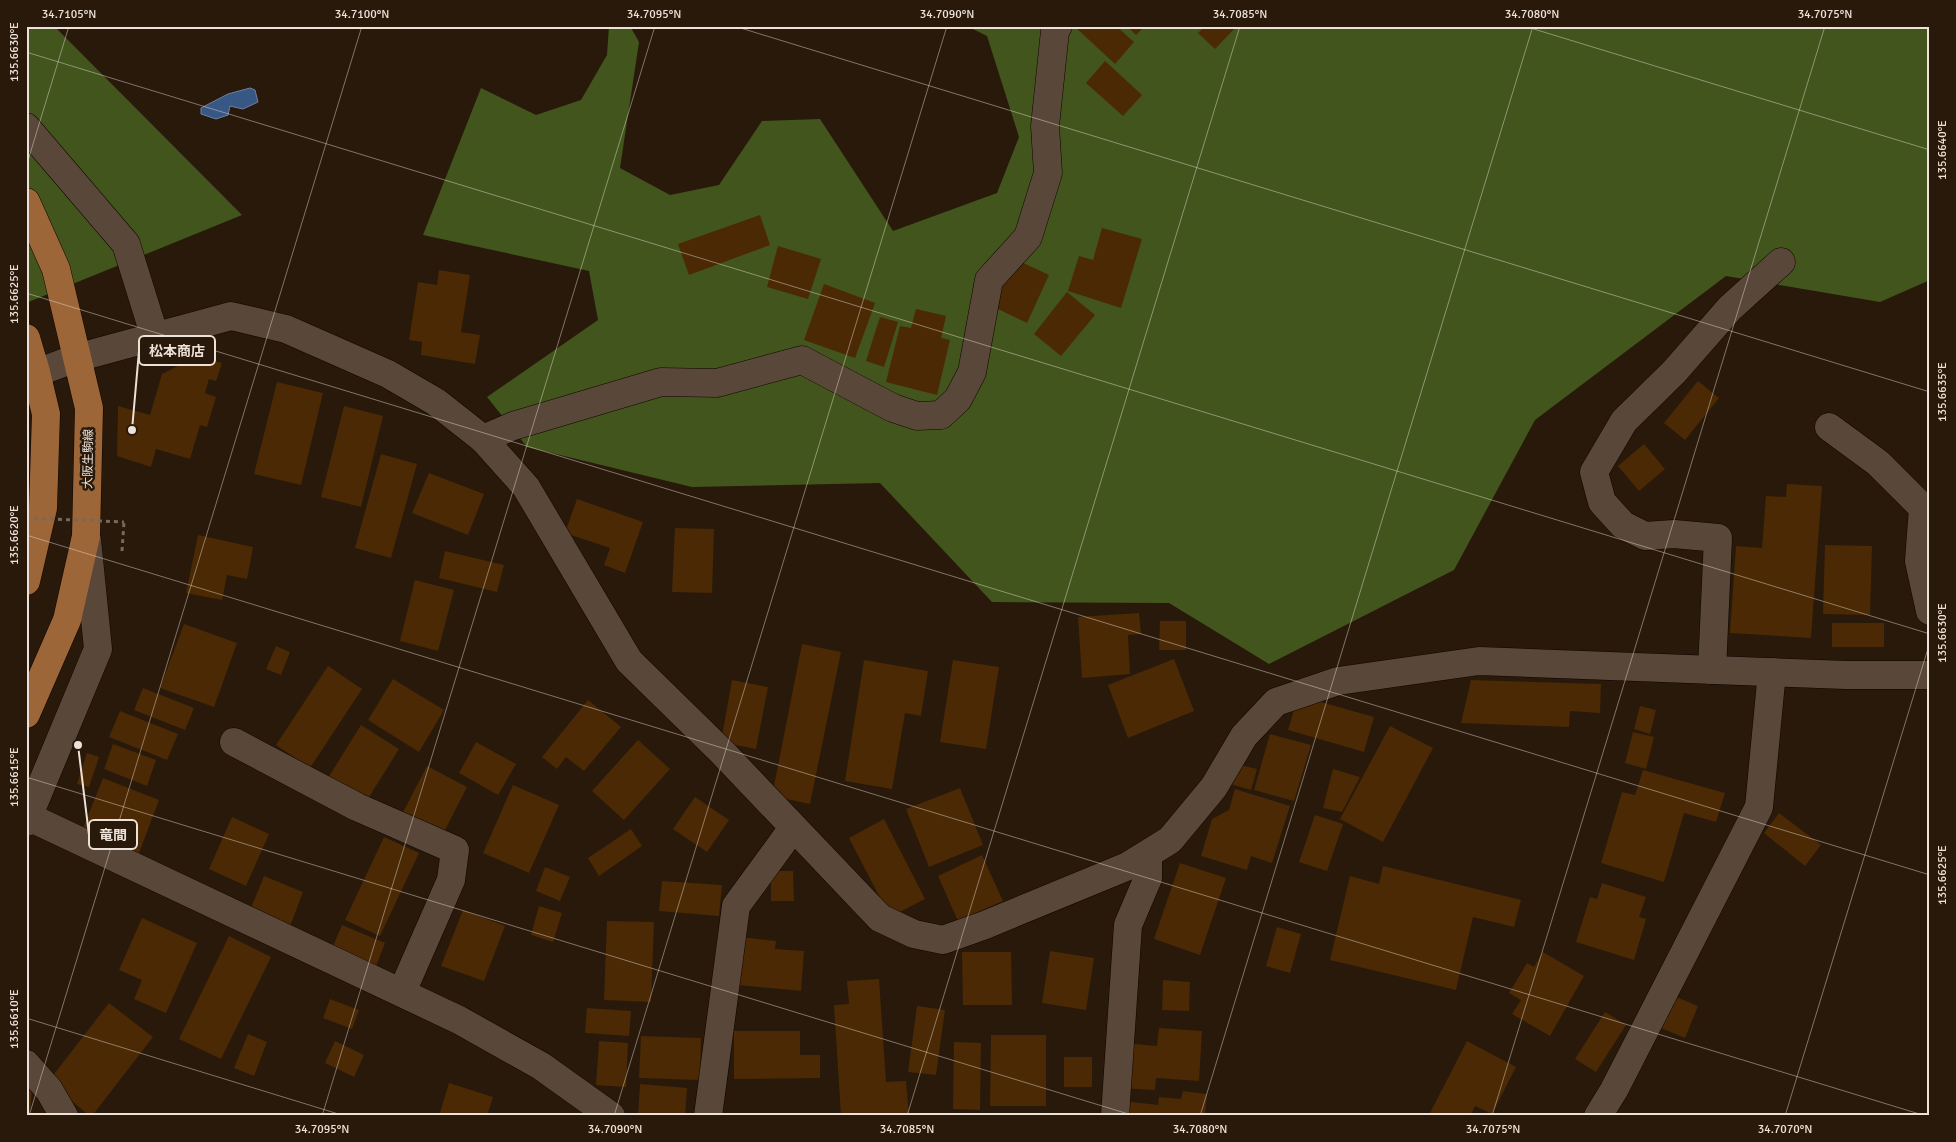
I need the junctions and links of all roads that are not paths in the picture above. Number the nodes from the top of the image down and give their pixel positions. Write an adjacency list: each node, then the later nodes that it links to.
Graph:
1 (1058, 26): 10 (street)
2 (26, 127): 6 (street)
3 (26, 202): 7 (main road, 大阪生駒線)
4 (1781, 262): 14 (street)
5 (26, 338): 8 (main road)
6 (154, 338): 7 (street); 10 (street)
7 (76, 358): 8 (street); 11 (main road, 大阪生駒線)
8 (31, 374): 12 (main road)
9 (1829, 427): 13 (street)
10 (484, 439): 20 (street)
11 (86, 536): 17 (main road, 大阪生駒線); 19 (street)
12 (26, 581)
13 (1930, 611)
14 (1712, 670): 15 (street); 21 (street)
15 (1772, 672): 16 (street); 28 (street)
16 (1930, 676)
17 (26, 714)
18 (234, 742): 22 (street)
19 (27, 819): 22 (street)
20 (793, 828): 21 (street); 26 (street)
21 (1148, 854): 27 (street)
22 (402, 992): 25 (street)
23 (26, 1064): 24 (street)
24 (64, 1116)
25 (611, 1116)
26 (708, 1116)
27 (1115, 1116)
28 (1598, 1116)

